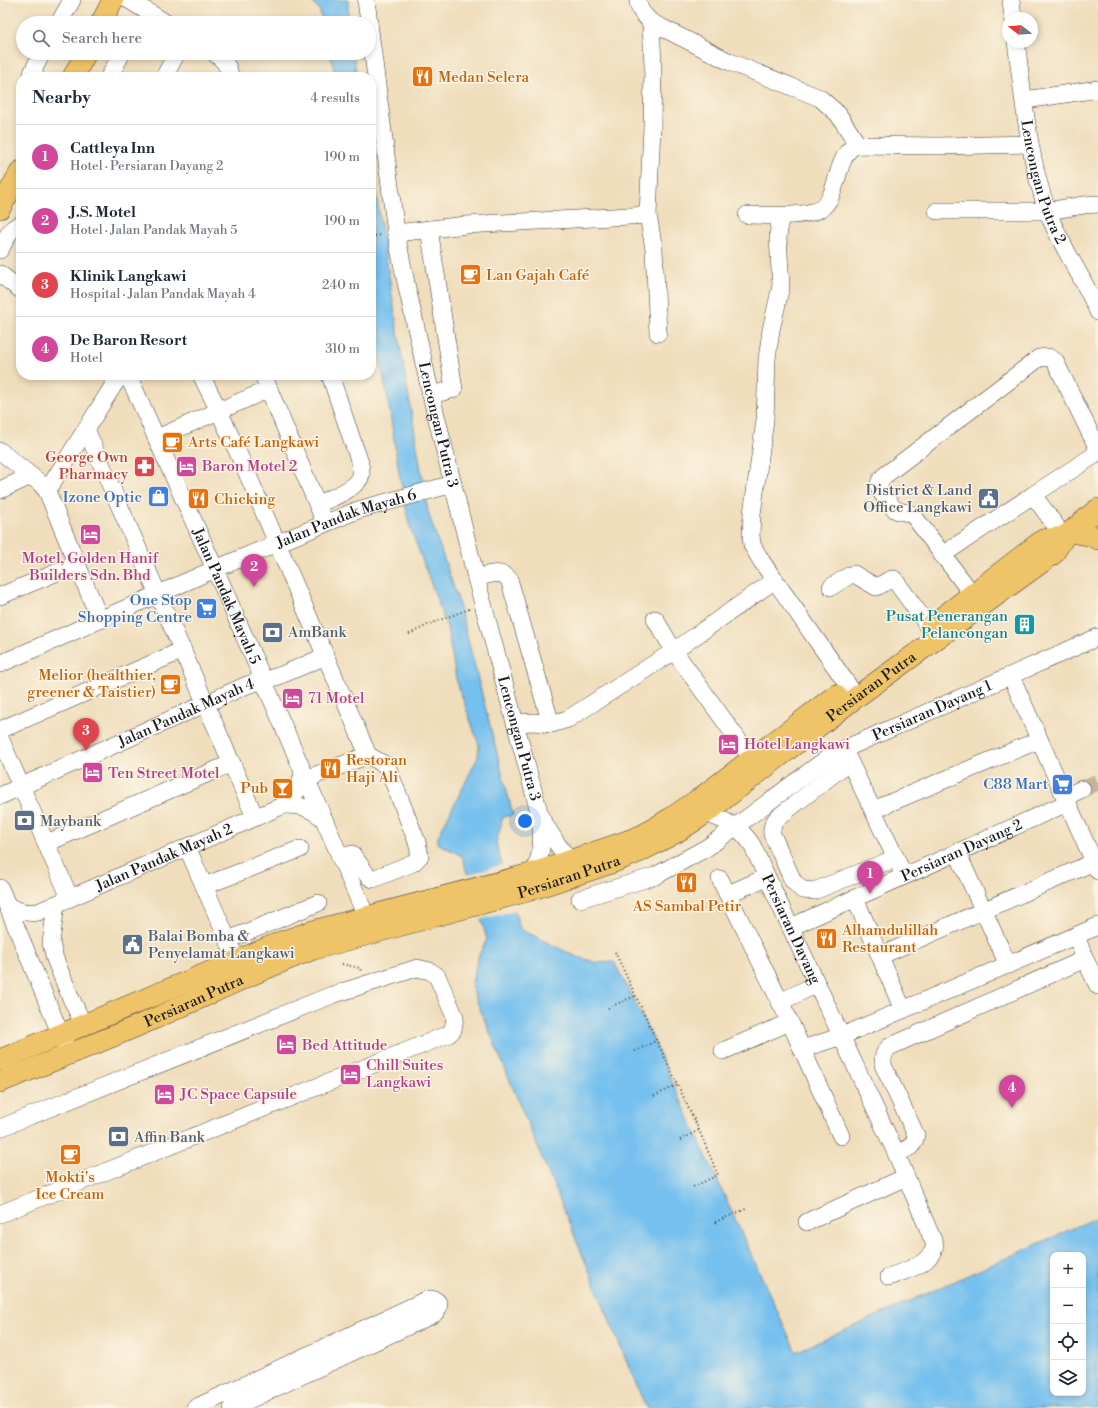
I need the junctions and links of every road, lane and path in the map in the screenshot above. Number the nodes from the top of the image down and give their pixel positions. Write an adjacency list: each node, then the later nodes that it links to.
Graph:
1 (72, 0): 8 (street)
2 (113, 0): 9 (main road)
3 (129, 0): 10 (street)
4 (366, 0): 11 (street, Lencongan Putra 3)
5 (638, 0): 12 (street)
6 (1011, 0): 7 (street)
7 (1012, 12)
8 (63, 16)
9 (105, 16)
10 (142, 16)
11 (368, 16)
12 (651, 22): 30 (street); 36 (street)
13 (1017, 48): 28 (street, Lencongan Putra 2)
14 (38, 60): 20 (street)
15 (82, 60): 21 (main road)
16 (118, 60): 22 (street)
17 (173, 60): 23 (street)
18 (224, 60): 24 (street)
19 (373, 60): 25 (street, Lencongan Putra 3)
20 (32, 72)
21 (76, 72)
22 (112, 72)
23 (167, 72)
24 (230, 72)
25 (374, 72)
26 (1098, 89): 28 (street)
27 (376, 90): 41 (street, Lencongan Putra 3)
28 (1025, 100): 29 (street, Lencongan Putra 2)
29 (1030, 144): 30 (street); 35 (street, Lencongan Putra 2)
30 (858, 145): 38 (street)
31 (16, 180): 32 (main road)
32 (2, 201)
33 (1098, 204): 35 (street)
34 (937, 211): 35 (street)
35 (1048, 211): 46 (street, Lencongan Putra 2)
36 (648, 215): 40 (street); 47 (street)
37 (747, 215): 38 (street)
38 (780, 216): 73 (street)
39 (16, 226): 43 (street)
40 (429, 229): 41 (street); 53 (street)
41 (391, 234): 42 (path); 53 (street, Lencongan Putra 3)
42 (376, 236)
43 (0, 250)
44 (0, 274): 45 (street)
45 (16, 286)
46 (1098, 312)
47 (658, 333)
48 (117, 380): 55 (street)
49 (129, 380): 56 (street, Jalan Pandak Mayah 5)
50 (204, 380): 54 (street)
51 (332, 380): 63 (street)
52 (266, 382): 54 (street); 63 (street)
53 (431, 395): 59 (street, Lencongan Putra 3)
54 (219, 411): 56 (street); 68 (street)
55 (86, 429): 61 (street); 75 (street)
56 (157, 438): 71 (street, Jalan Pandak Mayah 5)
57 (0, 451): 58 (street)
58 (32, 476): 60 (street); 61 (street)
59 (453, 484): 65 (street, Jalan Pandak Mayah 6); 72 (street, Lencongan Putra 3)
60 (1, 487)
61 (47, 491): 70 (street)
62 (1033, 495): 66 (street); 69 (street); 69 (street)
63 (318, 504): 65 (street)
64 (1097, 514): 66 (main road, Persiaran Putra)
65 (325, 523): 68 (street, Jalan Pandak Mayah 6)
66 (1067, 535): 67 (main road); 76 (main road, Persiaran Putra); 108 (main road, Persiaran Putra)
67 (1098, 539)
68 (277, 543): 71 (street, Jalan Pandak Mayah 6); 86 (street)
69 (942, 555): 76 (street)
70 (77, 564): 77 (street); 80 (street)
71 (215, 569): 75 (street, Jalan Pandak Mayah 6); 89 (street, Jalan Pandak Mayah 5)
72 (476, 578): 92 (street, Lencongan Putra 3); 93 (street)
73 (775, 580): 85 (street); 90 (street)
74 (831, 587): 81 (street)
75 (158, 594): 80 (street, Jalan Pandak Mayah 6); 84 (street)
76 (972, 594): 81 (main road, Persiaran Putra)
77 (0, 596)
78 (473, 608): 82 (path)
79 (655, 619): 85 (street)
80 (100, 620): 87 (street, Jalan Pandak Mayah 6)
81 (929, 627): 90 (main road, Persiaran Putra)
82 (410, 634)
83 (1098, 638): 88 (street, Persiaran Dayang 1)
84 (182, 650): 91 (street); 94 (street)
85 (674, 651): 93 (street); 99 (street)
86 (326, 656): 89 (street, Jalan Pandak Mayah 4); 97 (street)
87 (0, 664)
88 (1011, 676): 96 (street); 98 (street, Persiaran Dayang 1)
89 (264, 680): 91 (street, Jalan Pandak Mayah 4); 101 (street, Jalan Pandak Mayah 5)
90 (848, 685): 99 (main road, Persiaran Putra)
91 (206, 704): 100 (street); 102 (street, Jalan Pandak Mayah 4)
92 (516, 723): 93 (street); 111 (street, Lencongan Putra 3)
93 (551, 724)
94 (0, 730)
95 (0, 738): 102 (street)
96 (1039, 740): 105 (street); 107 (street)
97 (368, 755): 101 (street); 117 (street)
98 (846, 755): 107 (street); 112 (street, Persiaran Dayang 1); 119 (street)
99 (752, 759): 120 (main road, Persiaran Putra)
100 (232, 763): 109 (street); 113 (street)
101 (305, 776): 106 (street, Jalan Pandak Mayah 2); 110 (street, Jalan Pandak Mayah 5)
102 (21, 787): 104 (street, Jalan Pandak Mayah 4); 113 (street)
103 (1082, 789): 105 (street, Persiaran Dayang 2)
104 (0, 796)
105 (1066, 800): 116 (street, Persiaran Dayang 2); 121 (street)
106 (284, 805): 109 (street, Jalan Pandak Mayah 2); 110 (street)
107 (873, 810): 118 (street)
108 (706, 813): 112 (street); 125 (main road, Persiaran Putra)
109 (255, 818): 114 (street, Jalan Pandak Mayah 2)
110 (324, 819): 117 (street, Jalan Pandak Mayah 5)
111 (541, 819): 120 (street); 125 (street)
112 (735, 826): 122 (street, Persiaran Dayang); 130 (street, Persiaran Dayang 1)
113 (47, 843): 132 (street)
114 (187, 847): 126 (street); 132 (street, Jalan Pandak Mayah 2)
115 (300, 849): 126 (street)
116 (956, 852): 123 (street, Persiaran Dayang 2); 135 (street)
117 (340, 858): 136 (street, Jalan Pandak Mayah 5)
118 (896, 858): 119 (street); 123 (street)
119 (784, 860): 122 (street)
120 (570, 861): 125 (main road, Persiaran Putra)
121 (1096, 867): 135 (street)
122 (766, 873): 128 (street); 138 (street, Persiaran Dayang)
123 (904, 876): 129 (street, Persiaran Dayang 2)
124 (720, 879): 128 (street)
125 (526, 880): 131 (main road, Persiaran Putra)
126 (204, 886): 140 (street)
127 (0, 888): 134 (street)
128 (728, 894): 153 (street)
129 (855, 898): 138 (street, Persiaran Dayang 2); 142 (street)
130 (580, 899)
131 (466, 900): 136 (main road, Persiaran Putra); 157 (main road, Persiaran Putra)
132 (63, 901): 134 (street, Jalan Pandak Mayah 2); 159 (street)
133 (318, 903): 140 (street)
134 (7, 905): 160 (street)
135 (983, 911): 142 (street); 145 (street)
136 (366, 916): 144 (main road, Persiaran Putra)
137 (1098, 926): 139 (street)
138 (791, 927): 147 (street, Persiaran Dayang)
139 (1076, 936): 143 (street); 145 (street)
140 (228, 940): 144 (street)
141 (616, 952): 150 (path)
142 (880, 956): 155 (street)
143 (1085, 959): 149 (street); 151 (street)
144 (237, 961): 152 (main road, Persiaran Putra)
145 (1008, 965): 146 (street)
146 (987, 974): 148 (street); 151 (street)
147 (817, 984): 153 (street); 161 (street, Persiaran Dayang)
148 (959, 986): 155 (street); 156 (street)
149 (1098, 986)
150 (635, 996): 154 (path); 162 (path)
151 (998, 997): 156 (street)
152 (149, 998): 157 (main road); 159 (main road, Persiaran Putra)
153 (780, 1002): 158 (street)
154 (608, 1008)
155 (903, 1010): 161 (street)
156 (970, 1010): 175 (street)
157 (157, 1018): 166 (main road, Persiaran Putra)
158 (790, 1022): 163 (street); 165 (street)
159 (84, 1026): 160 (main road, Persiaran Putra)
160 (61, 1035): 166 (street); 167 (main road, Persiaran Putra)
161 (842, 1036): 163 (street); 175 (street, Persiaran Dayang)
162 (656, 1041): 164 (path); 169 (path)
163 (802, 1049): 173 (street)
164 (635, 1051)
165 (723, 1051)
166 (69, 1055): 168 (main road, Persiaran Putra)
167 (0, 1060)
168 (0, 1082)
169 (677, 1085): 170 (path); 172 (path)
170 (654, 1096)
171 (0, 1128): 179 (street)
172 (698, 1130): 174 (path); 177 (path)
173 (841, 1136)
174 (680, 1140)
175 (896, 1153): 176 (street, Persiaran Dayang)
176 (906, 1177): 181 (street); 182 (street, Persiaran Dayang)
177 (691, 1188)
178 (746, 1209): 180 (path)
179 (0, 1214)
180 (715, 1222)
181 (807, 1222)
182 (889, 1277)
183 (195, 1408): 184 (street)
184 (232, 1408)

